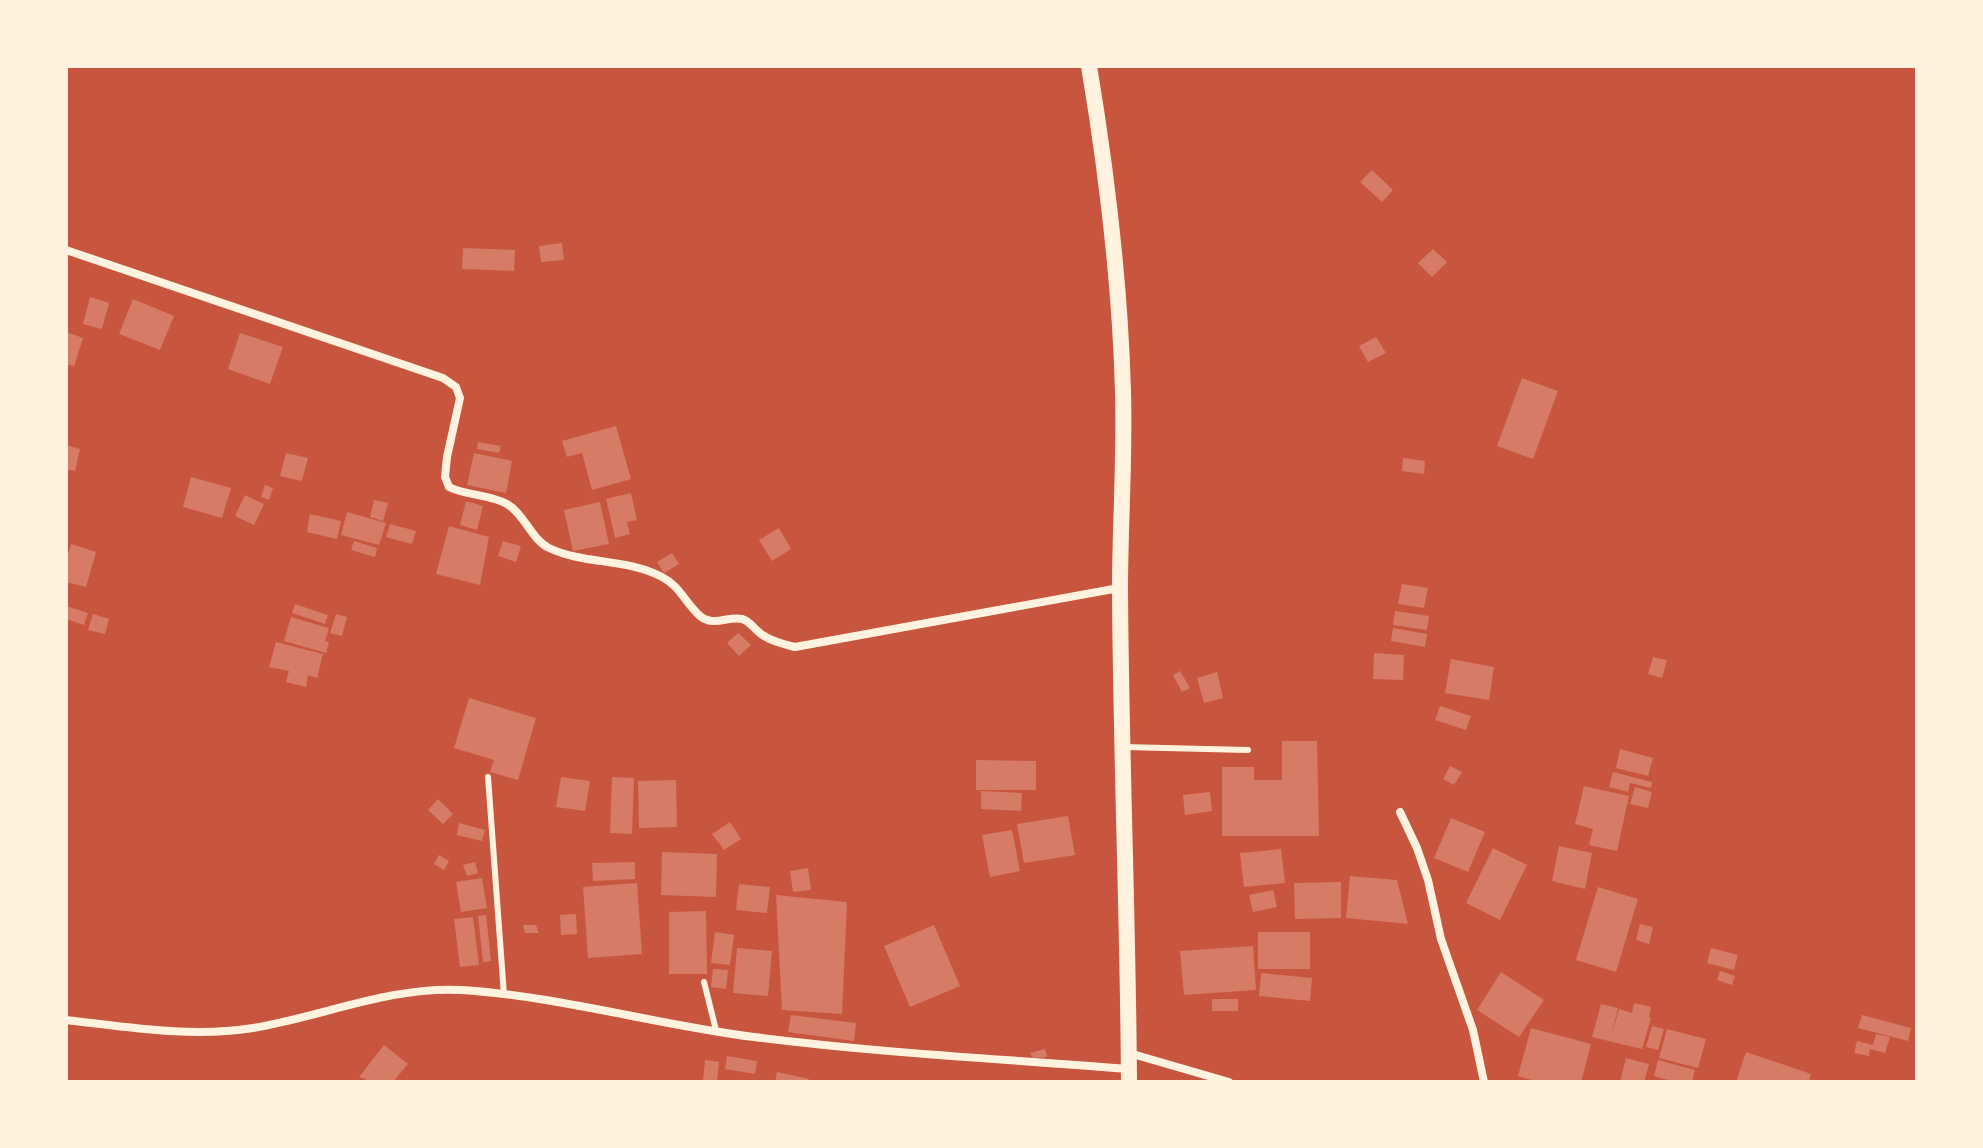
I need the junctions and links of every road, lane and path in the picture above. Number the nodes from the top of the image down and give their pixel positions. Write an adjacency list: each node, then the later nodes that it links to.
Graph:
1 (1089, 66): 3 (main road)
2 (66, 250): 3 (street)
3 (1120, 588): 4 (main road)
4 (1123, 747): 5 (lane); 12 (main road)
5 (1248, 750)
6 (488, 777): 9 (lane)
7 (1400, 812): 14 (street)
8 (704, 982): 11 (lane)
9 (504, 995): 10 (street); 11 (street)
10 (66, 1020)
11 (716, 1030): 12 (street)
12 (1129, 1068): 13 (street)
13 (1229, 1082)
14 (1484, 1082)

